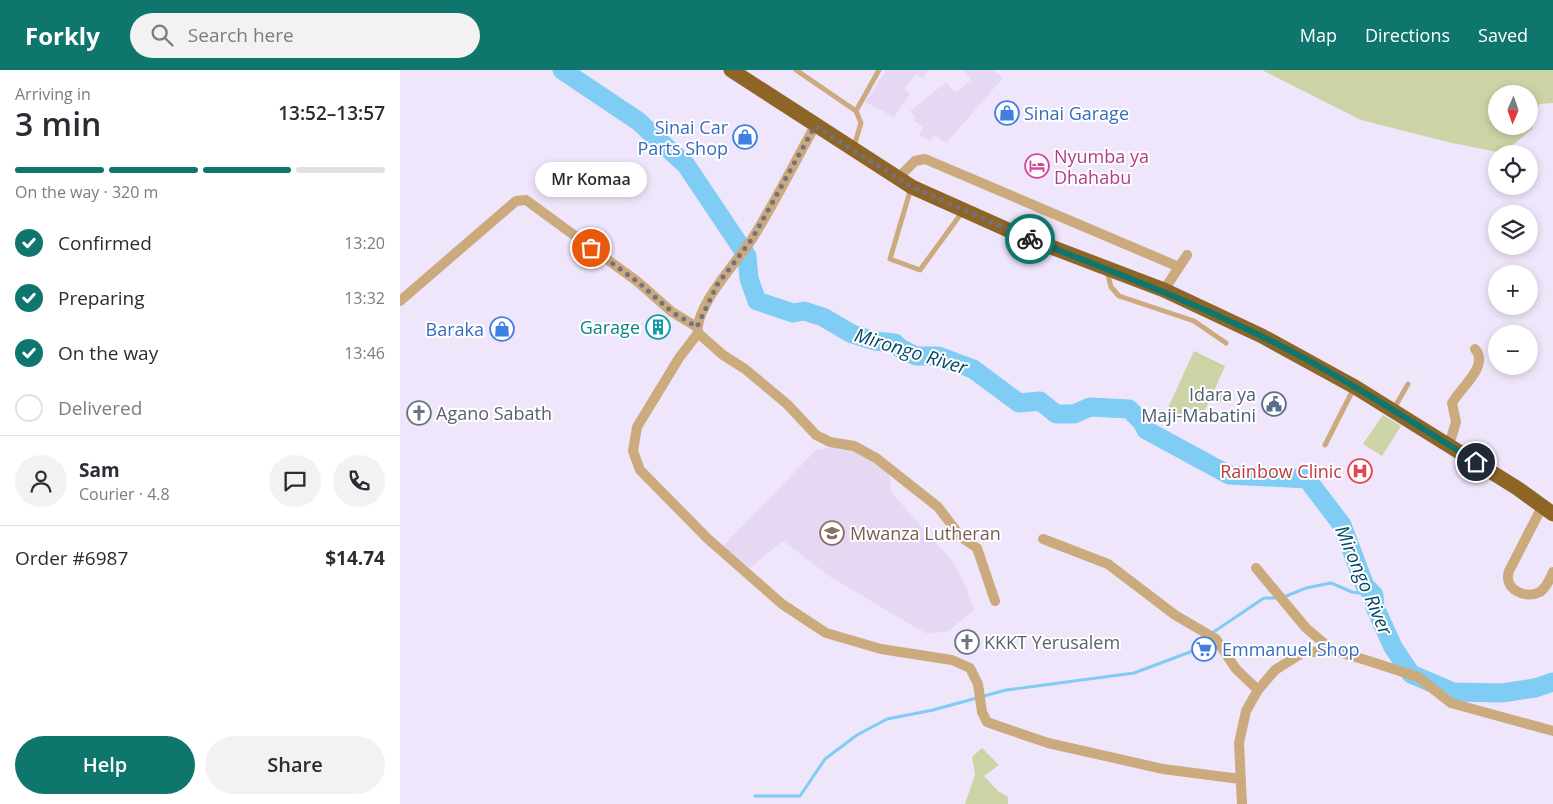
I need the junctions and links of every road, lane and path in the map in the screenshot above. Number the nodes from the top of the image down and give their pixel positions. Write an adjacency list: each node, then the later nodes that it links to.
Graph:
1 (732, 70): 5 (highway)
2 (796, 70): 4 (lane)
3 (879, 70): 4 (lane)
4 (856, 111): 6 (lane)
5 (815, 126): 6 (highway); 15 (street)
6 (853, 150): 7 (highway)
7 (897, 179): 8 (highway); 11 (street)
8 (912, 187): 9 (highway); 9 (lane)
9 (964, 211): 12 (highway)
10 (1187, 255): 11 (street)
11 (1179, 267): 13 (street)
12 (1106, 268): 13 (highway); 16 (lane)
13 (1164, 290): 19 (highway)
14 (400, 301): 15 (street)
15 (698, 330): 27 (street); 31 (street)
16 (1226, 343)
17 (1475, 349): 22 (street)
18 (1408, 384): 20 (lane)
19 (1354, 387): 20 (highway); 21 (lane)
20 (1393, 410): 22 (highway)
21 (1325, 445)
22 (1449, 445): 23 (highway)
23 (1548, 511): 26 (street)
24 (1043, 539): 29 (street)
25 (1256, 568): 28 (street)
26 (1553, 572)
27 (995, 601)
28 (1332, 650): 29 (street); 30 (street)
29 (1258, 690): 31 (street)
30 (1553, 730)
31 (1240, 778): 32 (street)
32 (1242, 804)

